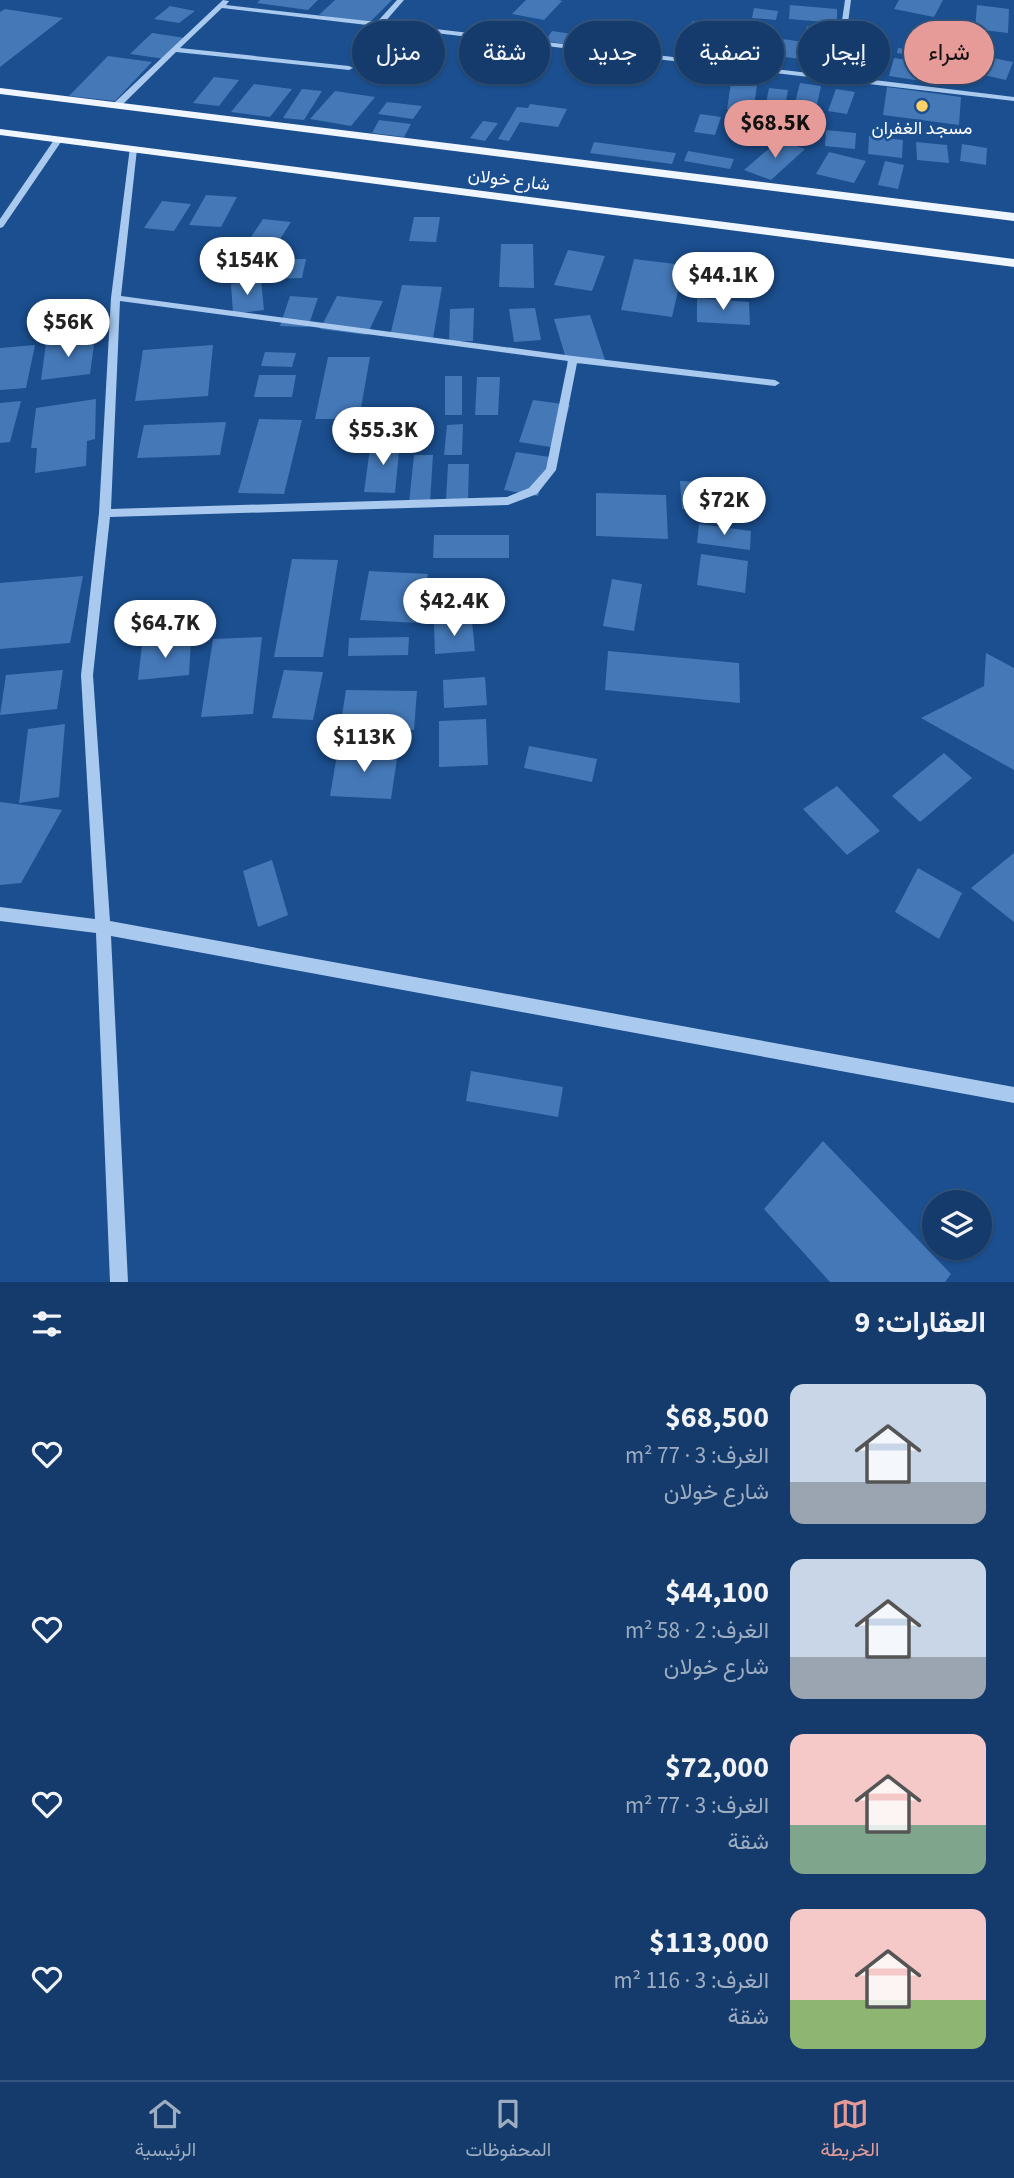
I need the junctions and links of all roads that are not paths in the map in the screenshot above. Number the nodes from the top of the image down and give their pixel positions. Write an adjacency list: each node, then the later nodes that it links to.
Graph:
1 (227, 0): 4 (street)
2 (401, 0): 5 (street)
3 (848, 0): 6 (street)
4 (221, 6): 7 (street); 9 (street)
5 (382, 21)
6 (845, 21)
7 (352, 22)
8 (445, 33): 11 (street)
9 (176, 50): 10 (street); 15 (street)
10 (349, 68)
11 (798, 73)
12 (890, 84): 14 (street)
13 (0, 91): 15 (main road, شارع خولان)
14 (1014, 99)
15 (117, 104): 19 (main road, شارع خولان)
16 (0, 132): 17 (main road, شارع خولان)
17 (59, 139): 18 (main road, شارع خولان); 20 (street)
18 (134, 149): 21 (main road, شارع خولان); 22 (street)
19 (1014, 216)
20 (0, 225)
21 (1014, 264)
22 (116, 298): 23 (street); 25 (street)
23 (573, 359): 24 (street); 25 (street)
24 (775, 383)
25 (104, 513): 27 (street)
26 (0, 914): 27 (street)
27 (103, 927): 28 (street); 29 (street)
28 (1014, 1095)
29 (119, 1282)

